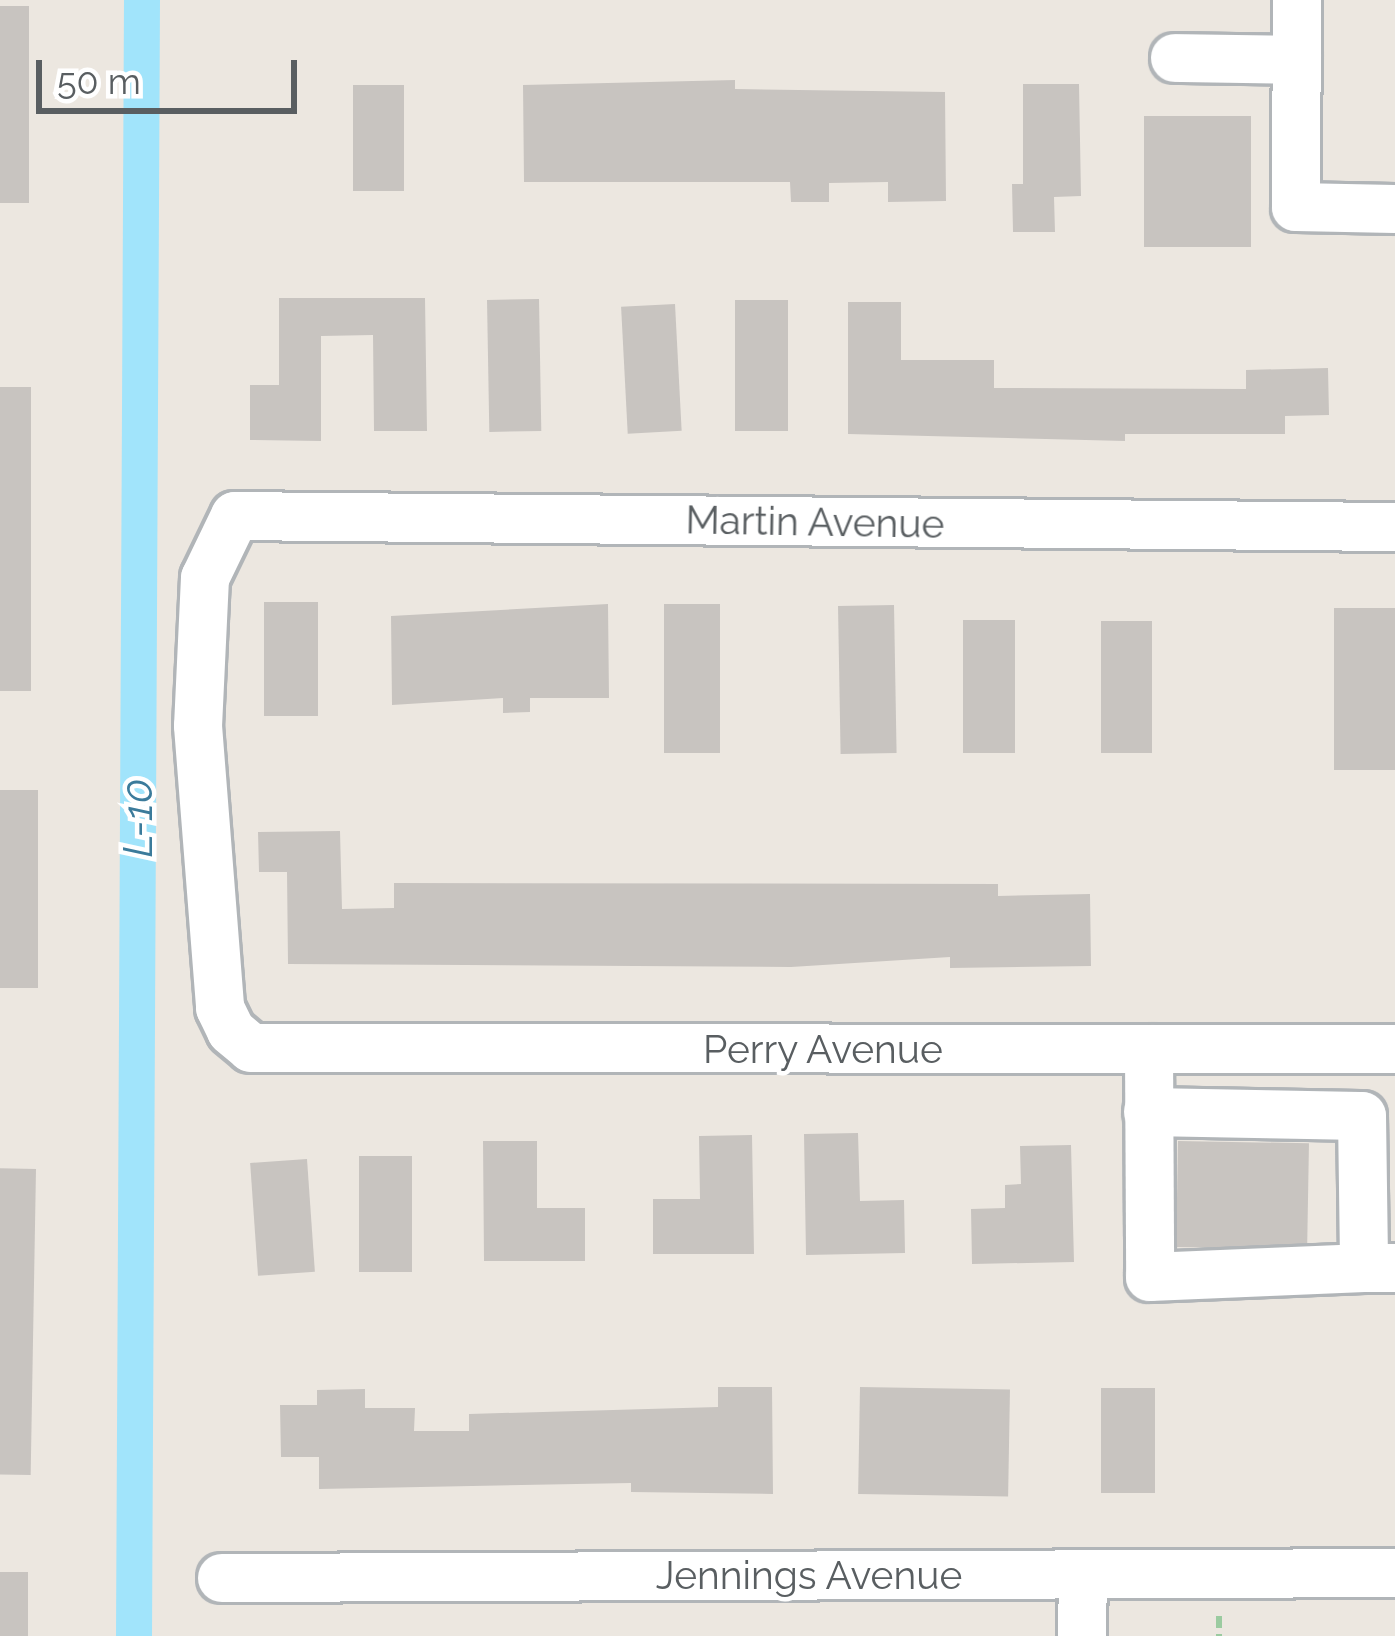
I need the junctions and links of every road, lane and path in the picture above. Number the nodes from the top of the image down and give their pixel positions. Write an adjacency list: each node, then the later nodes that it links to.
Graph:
1 (1298, 0): 3 (street)
2 (1175, 58): 3 (street)
3 (1297, 60): 4 (street)
4 (1395, 209)
5 (1395, 527): 6 (street, Martin Avenue)
6 (251, 1048): 7 (street, Perry Avenue)
7 (1148, 1049): 8 (street, Perry Avenue); 9 (street)
8 (1395, 1049)
9 (1148, 1112): 10 (street); 10 (street)
10 (1379, 1268)
11 (1395, 1573): 12 (street, Jennings Avenue)
12 (1084, 1574): 13 (street, Jennings Avenue); 15 (street)
13 (222, 1578)
14 (1219, 1613): 16 (path)
15 (1082, 1636)
16 (1219, 1636)

